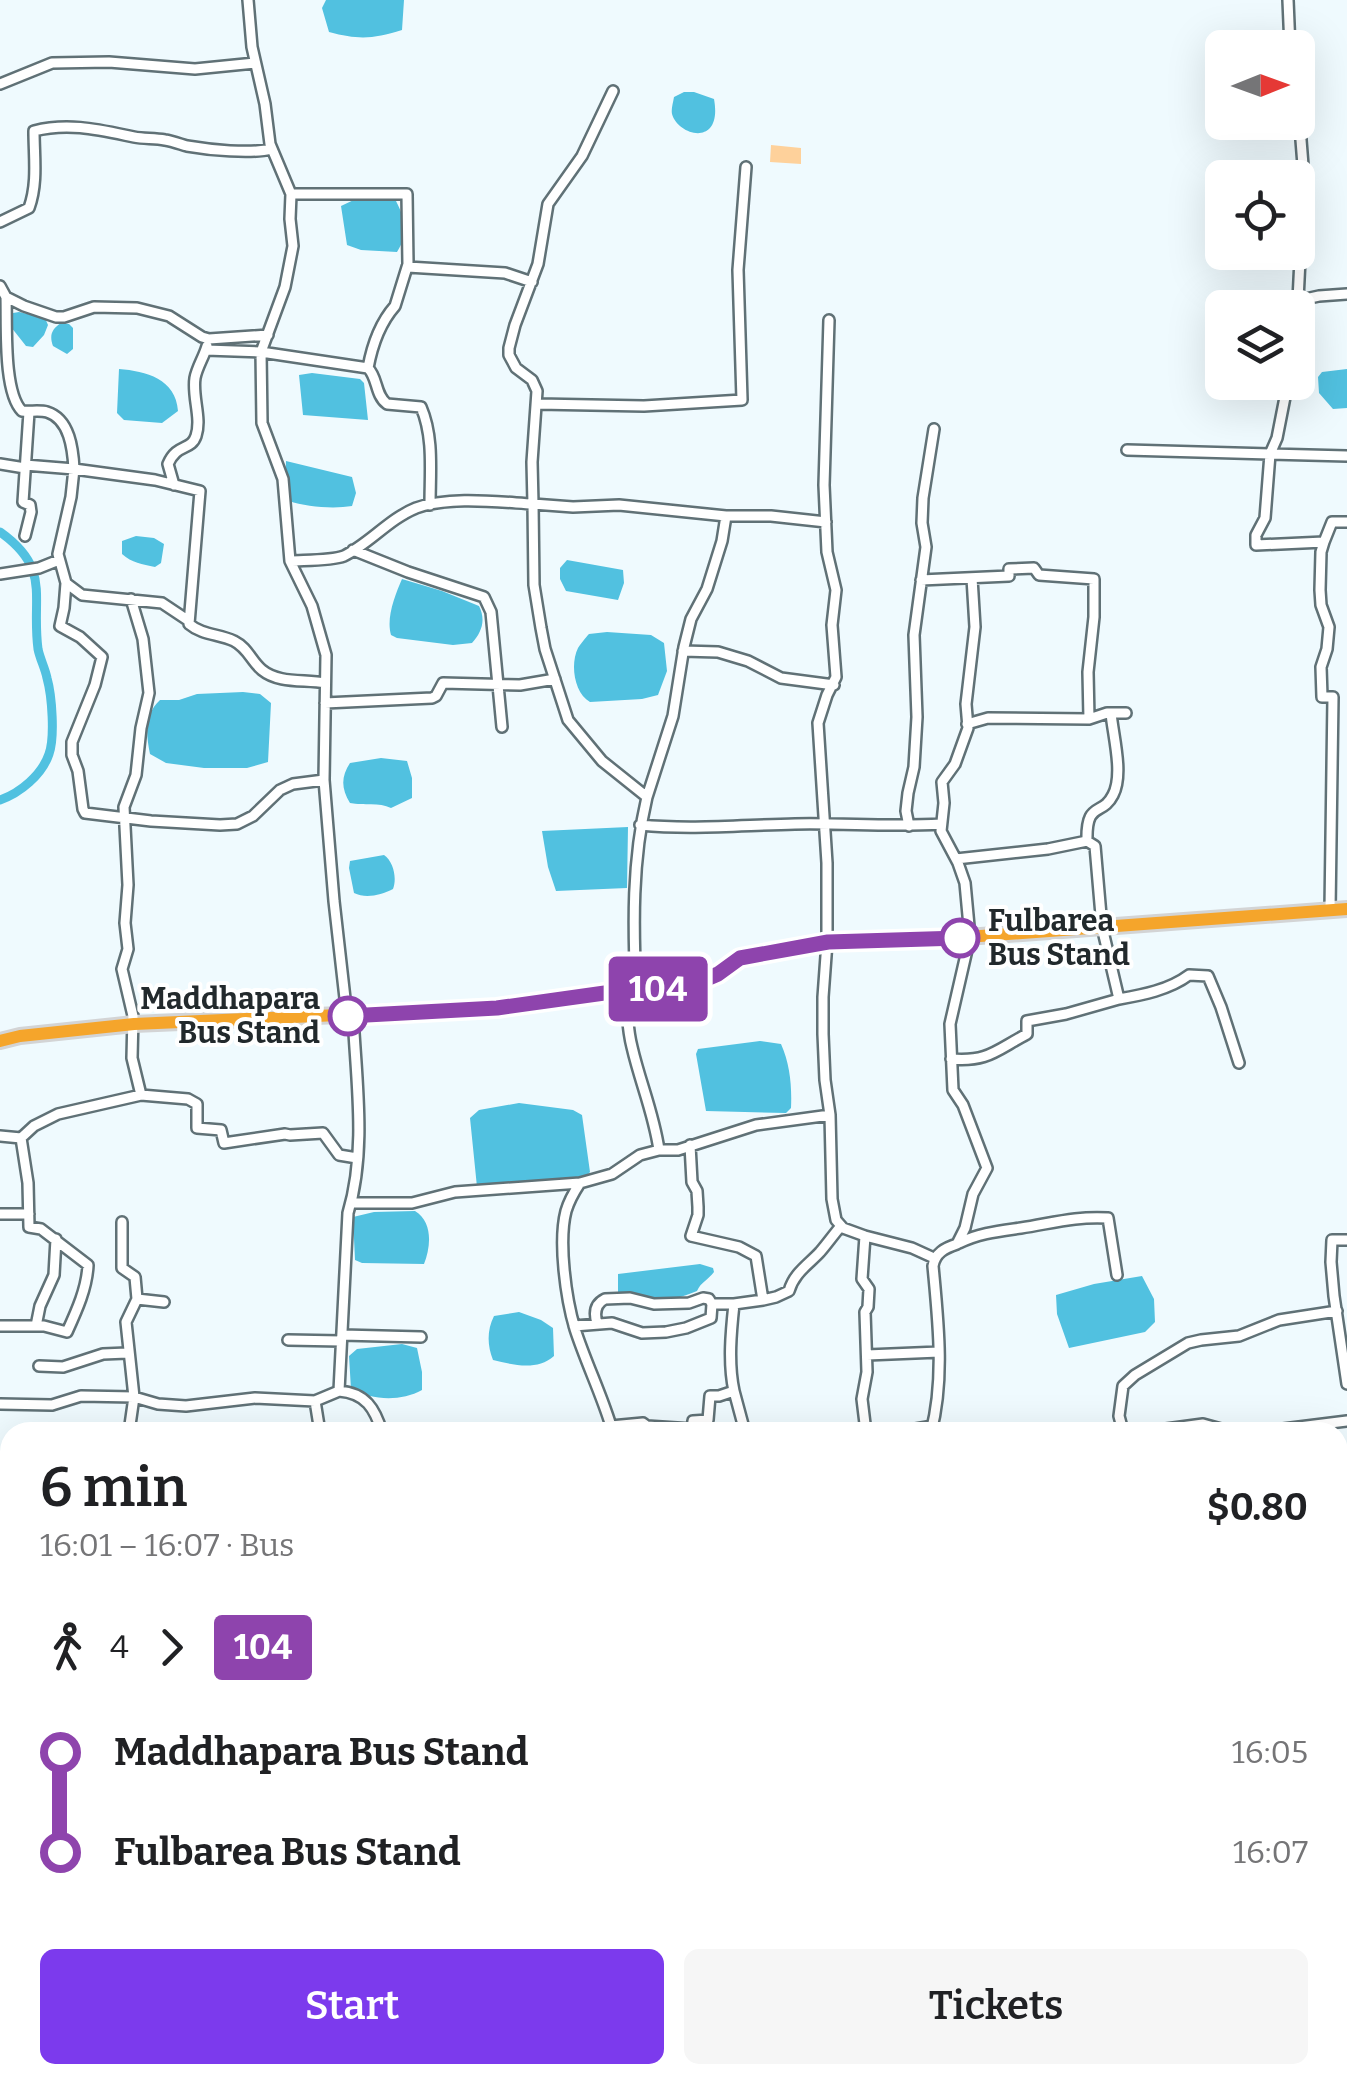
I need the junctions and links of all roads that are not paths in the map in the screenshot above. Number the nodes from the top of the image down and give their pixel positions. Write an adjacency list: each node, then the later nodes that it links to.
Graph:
1 (248, 0): 4 (street)
2 (1288, 0): 3 (street)
3 (1289, 30)
4 (255, 64): 5 (street); 8 (street)
5 (0, 84)
6 (612, 91): 13 (street)
7 (1301, 140): 15 (street)
8 (272, 150): 10 (street); 11 (street)
9 (746, 167): 27 (street)
10 (291, 194): 12 (street); 20 (street)
11 (0, 222)
12 (408, 268): 13 (street); 24 (street)
13 (532, 282): 27 (street)
14 (0, 286): 17 (street)
15 (1298, 290)
16 (1347, 294): 18 (street)
17 (6, 297): 21 (street); 25 (street)
18 (1315, 298)
19 (829, 320): 40 (street)
20 (268, 335): 21 (street); 23 (street)
21 (209, 339): 22 (street)
22 (206, 350): 23 (street); 36 (street)
23 (261, 352): 24 (street); 46 (street)
24 (368, 368): 37 (street)
25 (6, 393): 28 (street)
26 (1284, 400): 31 (street)
27 (538, 404): 38 (street)
28 (30, 412): 34 (street); 35 (street)
29 (934, 429): 49 (street)
30 (1127, 450): 31 (street)
31 (1270, 454): 32 (street); 43 (street)
32 (1347, 456)
33 (0, 464): 34 (street)
34 (25, 467): 35 (street); 42 (street)
35 (74, 470): 36 (street); 45 (street)
36 (174, 485): 52 (street)
37 (430, 504): 38 (street); 44 (street)
38 (533, 504): 39 (street); 54 (street)
39 (726, 516): 40 (street); 53 (street)
40 (826, 522): 57 (street)
41 (1347, 522): 43 (street)
42 (25, 536)
43 (1324, 542): 74 (street)
44 (353, 550): 46 (street); 56 (street)
45 (59, 560): 47 (street); 50 (street)
46 (290, 561): 55 (street)
47 (0, 574)
48 (972, 578): 49 (street); 61 (street); 62 (street)
49 (921, 580): 70 (street)
50 (66, 583): 51 (street); 66 (street)
51 (130, 599): 52 (street); 66 (street)
52 (189, 621): 55 (street)
53 (683, 652): 57 (street); 65 (street)
54 (555, 679): 56 (street); 65 (street)
55 (325, 684): 58 (street)
56 (500, 684): 58 (street); 63 (street)
57 (834, 685): 67 (street)
58 (325, 702): 64 (street)
59 (1111, 713): 60 (street); 61 (street); 71 (street)
60 (1126, 713)
61 (1088, 719): 62 (street)
62 (967, 724): 68 (street)
63 (502, 727)
64 (324, 780): 66 (street); 80 (street)
65 (647, 796): 69 (street)
66 (124, 817): 81 (street)
67 (825, 824): 69 (street); 70 (street); 77 (street)
68 (941, 824): 70 (street); 72 (street)
69 (640, 826): 78 (street)
70 (909, 826)
71 (1087, 841): 72 (street); 75 (street)
72 (956, 859): 76 (street)
73 (1347, 909): 74 (highway)
74 (1330, 910): 75 (highway)
75 (1102, 928): 76 (highway); 79 (street)
76 (970, 937): 77 (highway); 83 (street)
77 (828, 942): 78 (highway); 86 (street)
78 (631, 991): 80 (highway); 90 (street)
79 (1119, 1000): 83 (street); 84 (street)
80 (350, 1016): 81 (highway); 91 (street)
81 (134, 1024): 82 (highway); 85 (street)
82 (0, 1041)
83 (951, 1060): 101 (street)
84 (1238, 1063)
85 (141, 1095): 88 (street); 91 (street)
86 (830, 1115): 89 (street); 97 (street)
87 (0, 1136): 88 (street)
88 (21, 1138): 95 (street)
89 (690, 1145): 90 (street); 105 (street)
90 (659, 1150): 92 (street)
91 (357, 1158): 93 (street)
92 (580, 1183): 93 (street); 113 (street)
93 (351, 1202): 115 (street)
94 (0, 1214): 95 (street)
95 (29, 1214): 99 (street)
96 (122, 1222): 104 (street)
97 (841, 1226): 98 (street); 105 (street)
98 (865, 1236): 102 (street); 119 (street)
99 (56, 1239): 112 (street); 112 (street)
100 (1347, 1240): 109 (street)
101 (957, 1244): 102 (street); 103 (street)
102 (934, 1258): 117 (street)
103 (1117, 1275)
104 (137, 1300): 106 (street); 118 (street)
105 (762, 1300): 108 (street)
106 (164, 1302)
107 (712, 1304): 108 (street); 110 (street); 110 (street)
108 (734, 1304): 123 (street)
109 (1337, 1311): 121 (street); 135 (street)
110 (597, 1324): 113 (street)
111 (0, 1326): 112 (street)
112 (36, 1326)
113 (574, 1326): 130 (street)
114 (421, 1337): 115 (street)
115 (341, 1338): 116 (street); 122 (street)
116 (288, 1340)
117 (939, 1352): 119 (street); 134 (street)
118 (128, 1353): 120 (street); 124 (street)
119 (867, 1355): 133 (street)
120 (39, 1366)
121 (1347, 1384)
122 (340, 1391): 125 (street); 129 (street)
123 (734, 1391): 131 (street); 132 (street)
124 (134, 1397): 125 (street); 126 (street); 127 (street)
125 (315, 1401): 128 (street)
126 (0, 1404)
127 (130, 1422)
128 (318, 1422)
129 (379, 1422)
130 (610, 1422)
131 (692, 1422)
132 (742, 1422)
133 (865, 1422)
134 (933, 1422)
135 (1120, 1422)

